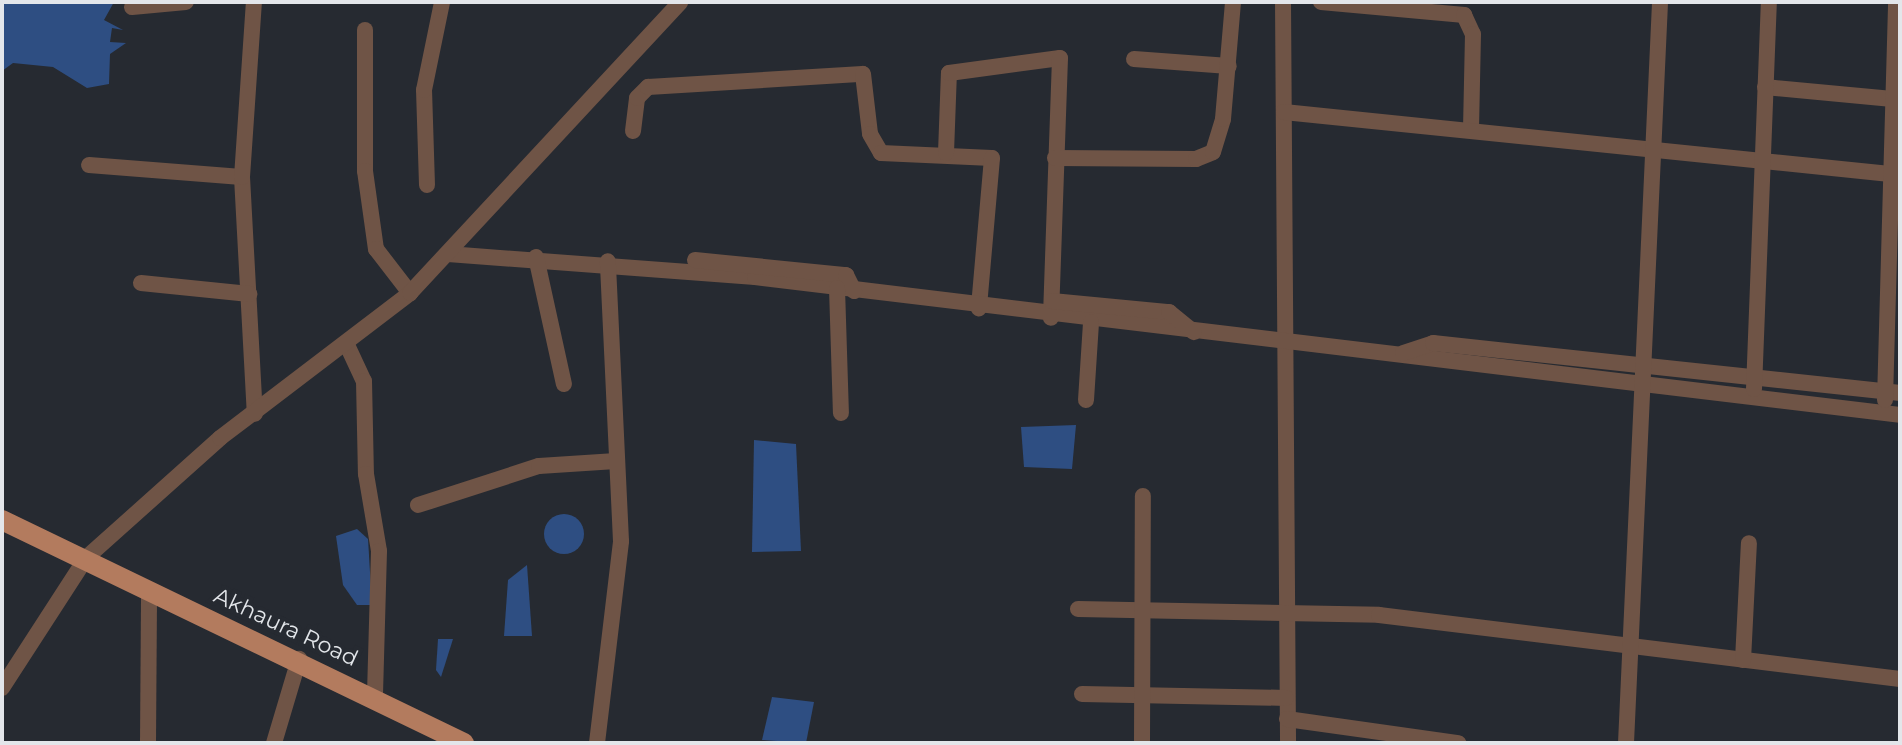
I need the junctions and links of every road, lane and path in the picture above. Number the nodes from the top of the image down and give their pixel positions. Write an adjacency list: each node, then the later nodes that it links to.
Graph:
1 (186, 2): 11 (street)
2 (254, 2): 26 (street)
3 (442, 2): 27 (street)
4 (680, 2): 28 (street)
5 (1233, 2): 14 (street)
6 (1283, 2): 17 (street)
7 (1321, 2): 18 (street)
8 (1660, 2): 20 (street)
9 (1769, 2): 15 (street)
10 (1896, 2): 16 (street)
11 (132, 7)
12 (365, 30): 33 (street)
13 (1134, 59): 14 (street)
14 (1229, 66): 23 (street)
15 (1765, 87): 16 (street); 22 (street)
16 (1892, 99): 25 (street)
17 (1284, 112): 18 (street); 40 (street)
18 (1471, 129): 20 (street)
19 (633, 131): 21 (street)
20 (1653, 145): 22 (street); 42 (street)
21 (946, 153): 23 (street); 36 (street)
22 (1764, 156): 25 (street); 44 (street)
23 (1055, 158): 35 (street)
24 (89, 165): 26 (street)
25 (1895, 174): 45 (street)
26 (242, 177): 34 (street)
27 (427, 185)
28 (448, 254): 29 (street); 33 (street)
29 (536, 257): 30 (street); 43 (street)
30 (608, 261): 32 (street); 50 (street)
31 (141, 283): 34 (street)
32 (845, 289): 36 (street); 47 (street)
33 (410, 293): 41 (street)
34 (249, 294): 48 (street)
35 (1052, 301): 37 (street); 39 (street)
36 (979, 308): 37 (street)
37 (1051, 318): 38 (street)
38 (1091, 322): 39 (street); 46 (street)
39 (1194, 332): 40 (street)
40 (1283, 341): 42 (street); 59 (street)
41 (347, 345): 48 (street); 65 (street)
42 (1644, 374): 44 (street); 60 (street)
43 (564, 384)
44 (1754, 387): 45 (street); 49 (street)
45 (1892, 392): 49 (street)
46 (1086, 400)
47 (841, 413)
48 (255, 414): 55 (street)
49 (1892, 414)
50 (616, 461): 52 (street); 73 (street)
51 (1143, 496): 58 (street)
52 (418, 505)
53 (2, 520): 55 (main road, Akhaura Road)
54 (1749, 543): 62 (street)
55 (86, 558): 56 (main road, Akhaura Road); 64 (street)
56 (149, 590): 61 (main road, Akhaura Road); 71 (street)
57 (1078, 609): 58 (street)
58 (1143, 610): 59 (street); 67 (street)
59 (1284, 610): 60 (street); 68 (street)
60 (1631, 647): 62 (street); 77 (street)
61 (299, 659): 65 (main road, Akhaura Road); 72 (street)
62 (1743, 660): 63 (street)
63 (1900, 679)
64 (2, 688)
65 (375, 694): 70 (main road, Akhaura Road)
66 (1082, 694): 67 (street)
67 (1143, 696): 68 (street); 74 (street)
68 (1286, 698): 69 (street)
69 (1287, 719): 75 (street); 76 (street)
70 (451, 740)
71 (148, 743)
72 (274, 743)
73 (597, 743)
74 (1142, 743)
75 (1288, 743)
76 (1458, 743)
77 (1626, 743)

